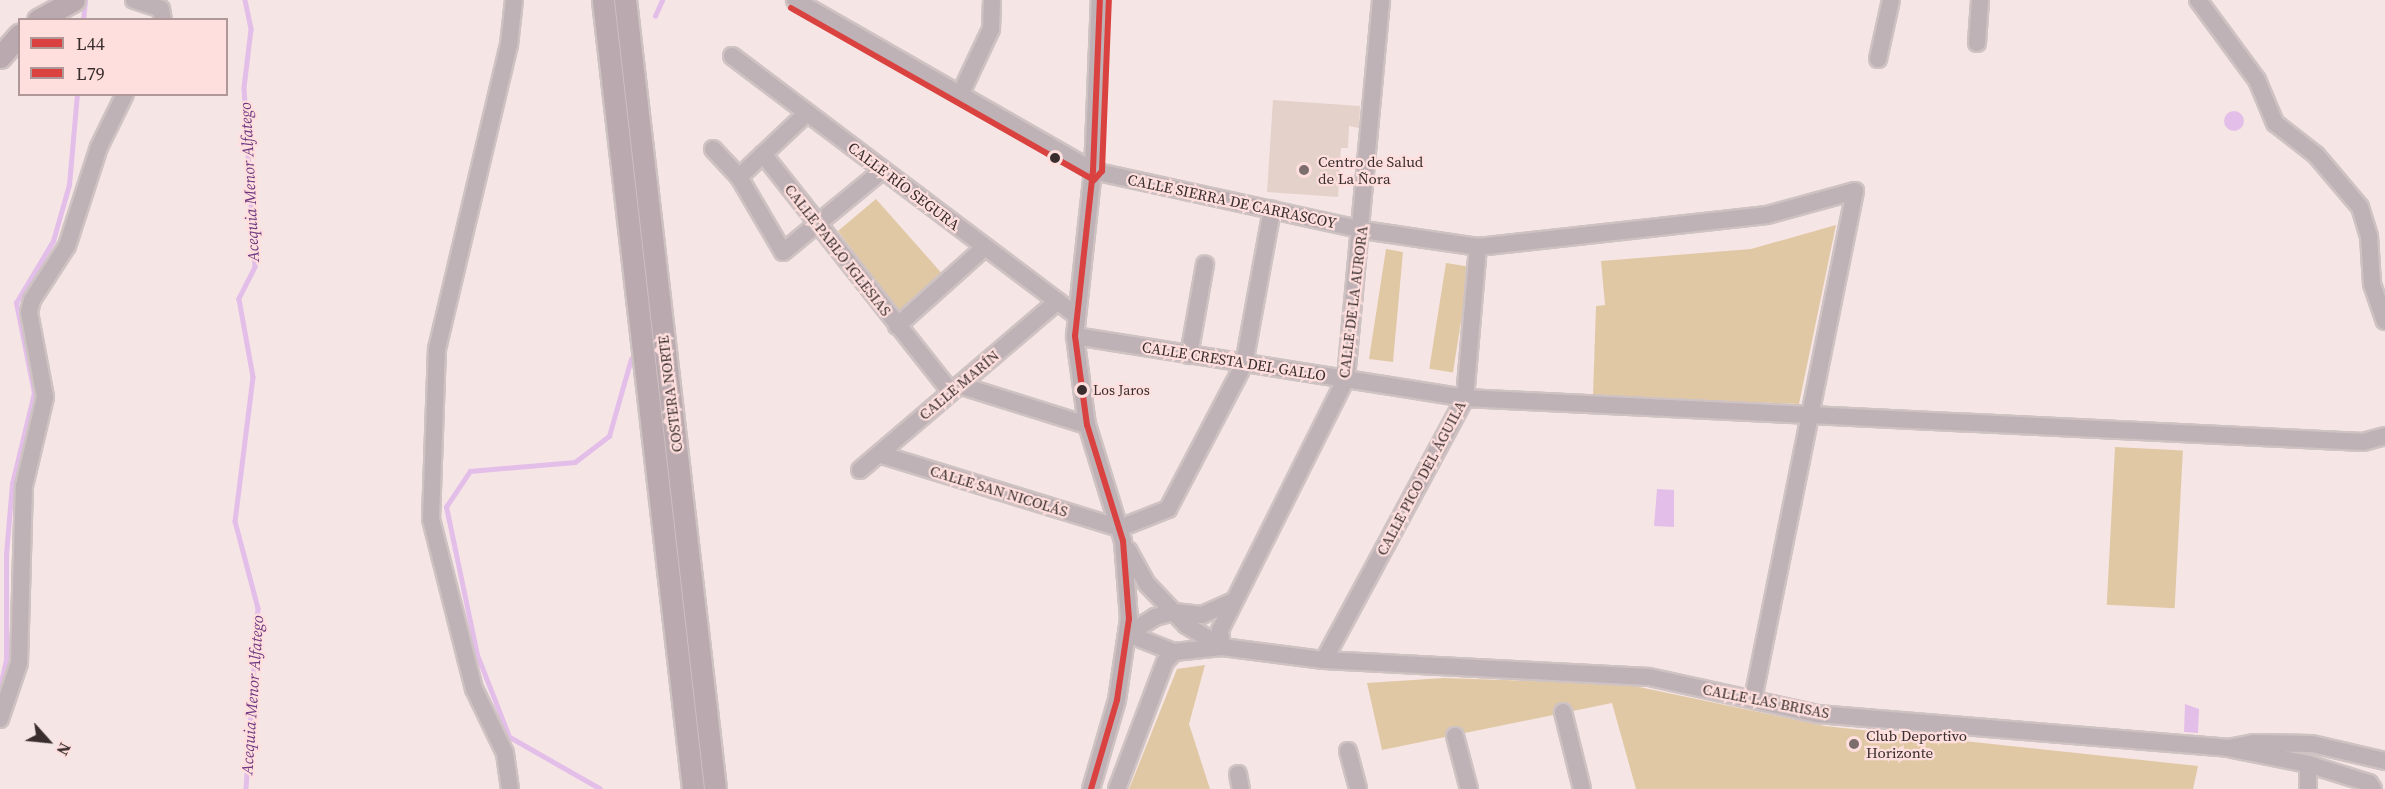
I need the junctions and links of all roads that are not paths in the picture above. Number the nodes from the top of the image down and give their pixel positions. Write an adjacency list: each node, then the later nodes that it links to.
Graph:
1 (74, 0): 13 (main road)
2 (134, 0): 14 (street)
3 (514, 0): 64 (street)
4 (603, 0): 65 (main road, COSTERA NORTE)
5 (625, 0): 66 (main road, COSTERA NORTE)
6 (795, 0): 20 (street, CALLE SIERRA DE CARRASCOY)
7 (992, 0): 20 (street)
8 (1100, 0): 26 (street)
9 (1381, 0): 30 (street, CALLE DE LA AURORA)
10 (1891, 0): 19 (street)
11 (1980, 0): 16 (street)
12 (2198, 0): 36 (street)
13 (42, 18)
14 (163, 18)
15 (18, 36): 18 (main road)
16 (1977, 43)
17 (732, 56): 22 (street, CALLE RÍO SEGURA)
18 (0, 57)
19 (1878, 59)
20 (960, 94): 26 (street, CALLE SIERRA DE CARRASCOY)
21 (124, 96): 58 (street)
22 (807, 112): 24 (street); 25 (street, CALLE RÍO SEGURA)
23 (713, 149): 27 (street)
24 (763, 154): 27 (street); 29 (street, CALLE PABLO IGLESIAS)
25 (883, 170): 29 (street); 31 (street, CALLE RÍO SEGURA)
26 (1093, 171): 28 (street, CALLE SIERRA DE CARRASCOY); 35 (street)
27 (739, 177): 29 (street)
28 (1272, 210): 30 (street, CALLE SIERRA DE CARRASCOY); 40 (street)
29 (819, 226): 37 (street, CALLE PABLO IGLESIAS)
30 (1363, 230): 32 (street, CALLE SIERRA DE CARRASCOY); 41 (street, CALLE DE LA AURORA)
31 (985, 247): 34 (street, CALLE RÍO SEGURA); 37 (street)
32 (1478, 247): 43 (street, CALLE PICO DEL ÁGUILA); 44 (street, CALLE SIERRA DE CARRASCOY)
33 (1205, 264): 39 (street)
34 (1058, 301): 35 (street, CALLE RÍO SEGURA); 42 (street, CALLE MARÍN)
35 (1076, 315): 38 (street)
36 (2385, 321)
37 (897, 326): 42 (street, CALLE PABLO IGLESIAS)
38 (1074, 336): 39 (street, CALLE CRESTA DEL GALLO); 45 (street)
39 (1189, 355): 40 (street, CALLE CRESTA DEL GALLO)
40 (1244, 364): 41 (street, CALLE CRESTA DEL GALLO); 49 (street)
41 (1346, 378): 43 (street, CALLE CRESTA DEL GALLO); 50 (street, CALLE DE LA AURORA)
42 (955, 388): 45 (street); 47 (street, CALLE MARÍN)
43 (1465, 398): 44 (street, CALLE CRESTA DEL GALLO); 55 (street, CALLE PICO DEL ÁGUILA)
44 (1812, 417): 46 (street, CALLE CRESTA DEL GALLO); 56 (street)
45 (1087, 425): 49 (street)
46 (2385, 436)
47 (879, 454): 48 (street, CALLE MARÍN); 49 (street, CALLE SAN NICOLÁS)
48 (860, 470)
49 (1121, 535): 51 (street); 52 (street)
50 (1234, 601): 51 (street); 53 (street, CALLE DE LA AURORA)
51 (1174, 612): 52 (street); 53 (street)
52 (1128, 634): 54 (street); 67 (street)
53 (1222, 647): 54 (street, CALLE LAS BRISAS); 55 (street, CALLE LAS BRISAS)
54 (1174, 652): 68 (street)
55 (1324, 660): 56 (street, CALLE LAS BRISAS)
56 (1753, 699): 60 (street, CALLE LAS BRISAS)
57 (1563, 712): 71 (street)
58 (0, 719)
59 (1455, 736): 70 (street)
60 (2228, 748): 62 (street, CALLE LAS BRISAS); 63 (street)
61 (1348, 751): 69 (street)
62 (2385, 761)
63 (2308, 764): 72 (street); 73 (street)
64 (510, 789)
65 (693, 789)
66 (715, 789)
67 (1091, 789)
68 (1116, 789)
69 (1358, 789)
70 (1469, 789)
71 (1582, 789)
72 (2308, 789)
73 (2373, 789)

